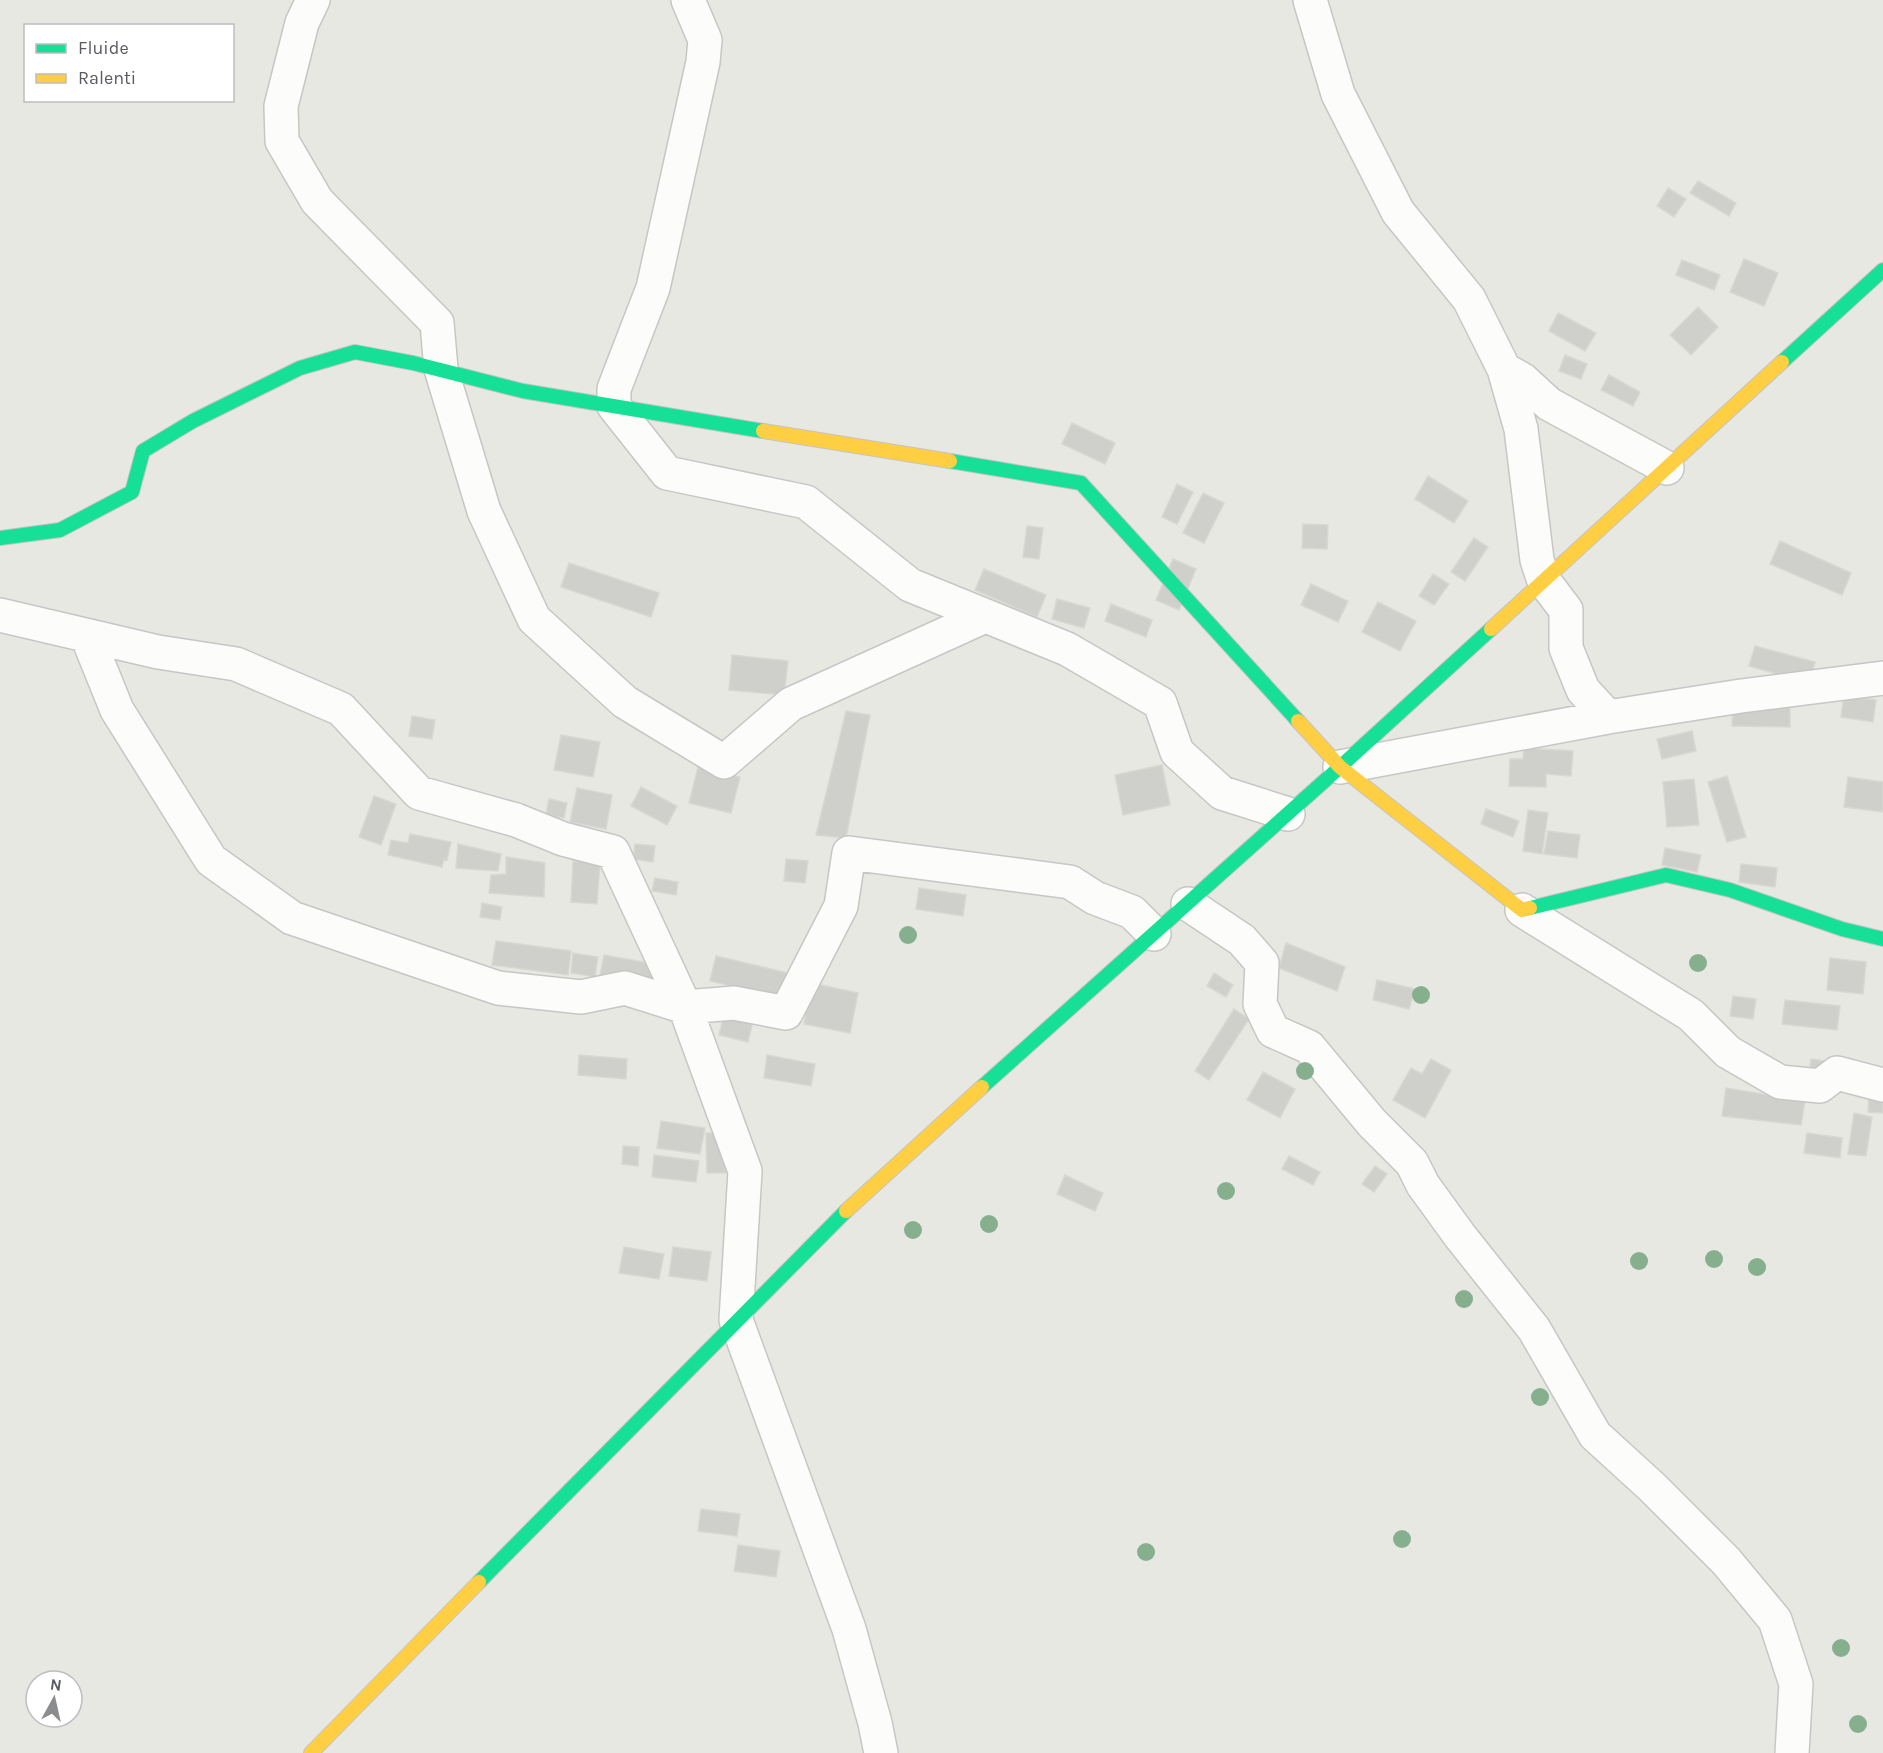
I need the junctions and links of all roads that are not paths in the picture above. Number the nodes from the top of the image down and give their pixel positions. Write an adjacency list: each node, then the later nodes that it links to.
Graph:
1 (313, 0): 5 (street)
2 (688, 0): 7 (street)
3 (1310, 0): 6 (street)
4 (1883, 270): 8 (street)
5 (441, 369): 7 (street); 9 (street); 12 (street)
6 (1504, 369): 8 (street); 10 (street)
7 (614, 406): 12 (street); 16 (street)
8 (1667, 468): 10 (street)
9 (0, 538)
10 (1544, 581): 15 (street); 16 (street)
11 (0, 615): 13 (street)
12 (986, 616): 17 (street)
13 (87, 636): 22 (street); 22 (street)
14 (1883, 678): 15 (street)
15 (1608, 717): 16 (street)
16 (1340, 767): 17 (street); 19 (street)
17 (1288, 814): 18 (street)
18 (1188, 904): 20 (street); 27 (street)
19 (1522, 910): 21 (street); 23 (street)
20 (1154, 934): 22 (street); 24 (street)
21 (1883, 939)
22 (685, 1007): 24 (street)
23 (1883, 1085)
24 (736, 1320): 25 (street); 26 (street)
25 (311, 1753)
26 (881, 1753)
27 (1792, 1753)

